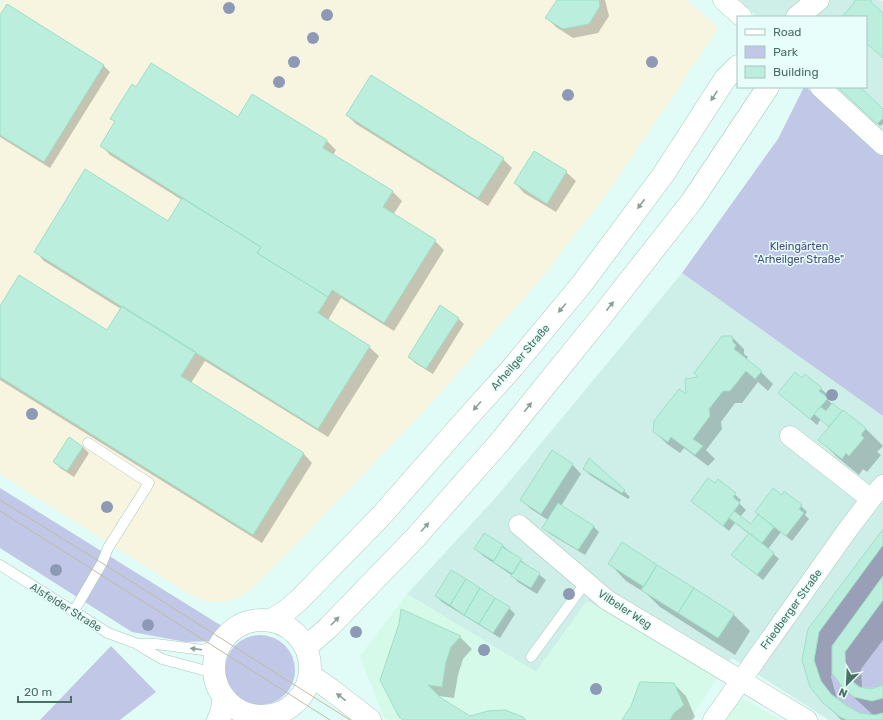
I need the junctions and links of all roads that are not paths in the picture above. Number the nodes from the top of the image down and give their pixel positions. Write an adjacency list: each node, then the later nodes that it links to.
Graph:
1 (723, 0): 4 (street)
2 (818, 0): 5 (street)
3 (825, 0): 6 (street)
4 (741, 16)
5 (798, 16)
6 (815, 16)
7 (737, 67): 18 (street, Arheilger Straße, one-way to 18)
8 (767, 88): 21 (street, one-way to 8)
9 (821, 88): 10 (street)
10 (883, 146)
11 (790, 436): 13 (street, Friedberger Straße)
12 (88, 442): 17 (lane)
13 (877, 492): 25 (street, Friedberger Straße)
14 (519, 525): 16 (street, Vilbeler Weg)
15 (0, 565): 17 (lane, Alsfelder Straße)
16 (586, 582): 22 (lane); 25 (street, Vilbeler Weg)
17 (74, 611): 20 (lane, Alsfelder Straße)
18 (271, 620): 19 (street, Arheilger Straße); 21 (street, Arheilger Straße)
19 (222, 639): 20 (lane, Alsfelder Straße, one-way to 20); 23 (street, Arheilger Straße)
20 (135, 644): 23 (lane, Alsfelder Straße)
21 (306, 647): 24 (street, Arheilger Straße)
22 (531, 657)
23 (214, 673): 26 (street, Arheilger Straße)
24 (310, 675): 27 (street, Arheilger Straße); 29 (street, one-way to 24)
25 (741, 680): 30 (street, Friedberger Straße); 31 (street, Vilbeler Weg)
26 (224, 698): 27 (street, Arheilger Straße); 28 (street)
27 (269, 718)
28 (218, 720)
29 (370, 720)
30 (713, 720)
31 (807, 720)

